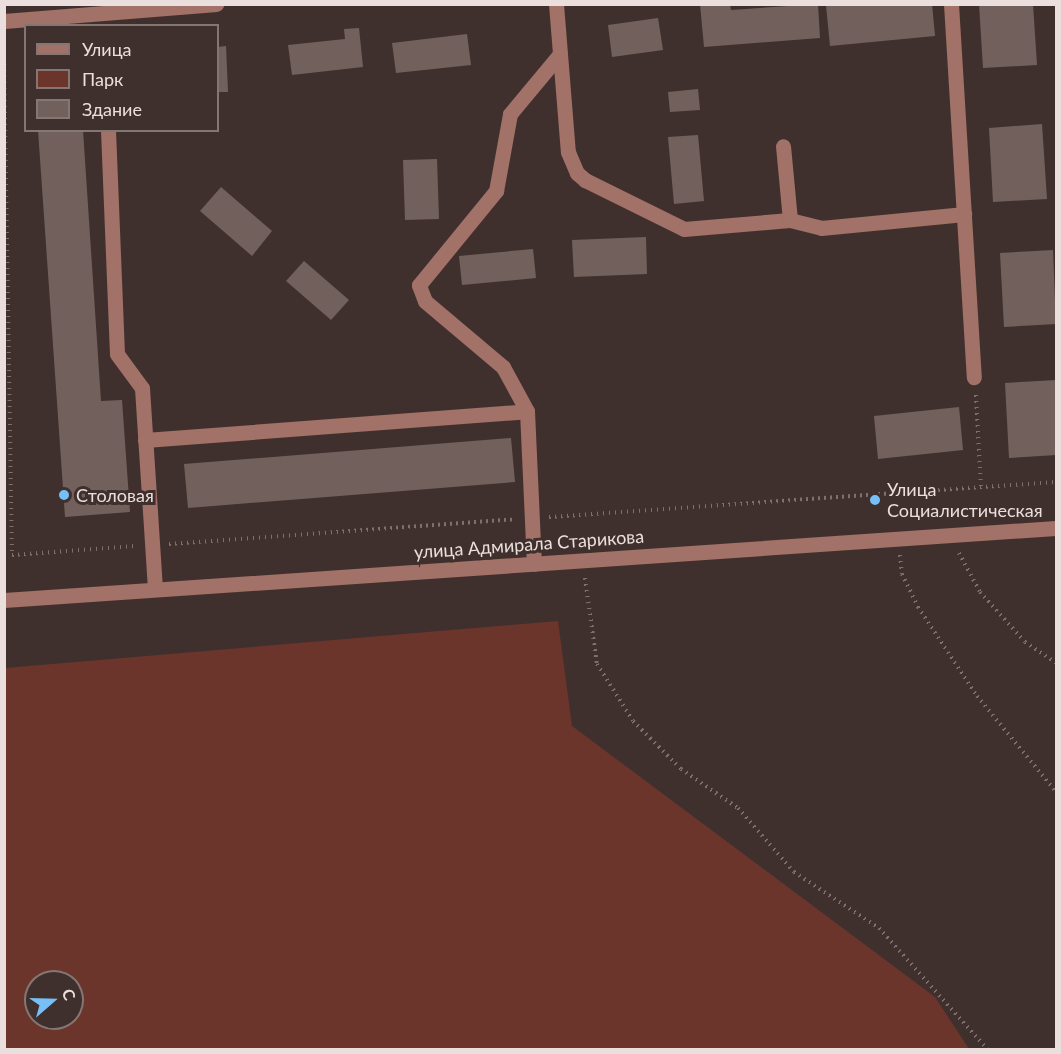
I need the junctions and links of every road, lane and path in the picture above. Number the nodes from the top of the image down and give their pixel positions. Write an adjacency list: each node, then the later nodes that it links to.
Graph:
1 (216, 4): 4 (street)
2 (556, 4): 8 (street)
3 (951, 4): 11 (street)
4 (173, 6): 5 (street)
5 (103, 19): 6 (street)
6 (4, 21)
7 (4, 52): 20 (path)
8 (560, 54): 12 (street); 14 (street)
9 (108, 132): 15 (street)
10 (783, 146): 12 (street)
11 (964, 214): 12 (street); 13 (street)
12 (790, 220)
13 (974, 376): 16 (path)
14 (526, 411): 15 (street); 22 (street)
15 (145, 440): 23 (street)
16 (981, 487)
17 (1056, 528): 18 (street, улица Адмирала Старикова)
18 (956, 535): 19 (street, улица Адмирала Старикова); 25 (path)
19 (897, 539): 21 (street, улица Адмирала Старикова); 26 (path)
20 (12, 555)
21 (582, 560): 22 (street, улица Адмирала Старикова); 27 (path)
22 (534, 564): 23 (street, улица Адмирала Старикова)
23 (155, 589): 24 (street, улица Адмирала Старикова)
24 (4, 600)
25 (1056, 663)
26 (1056, 792)
27 (988, 1050)

